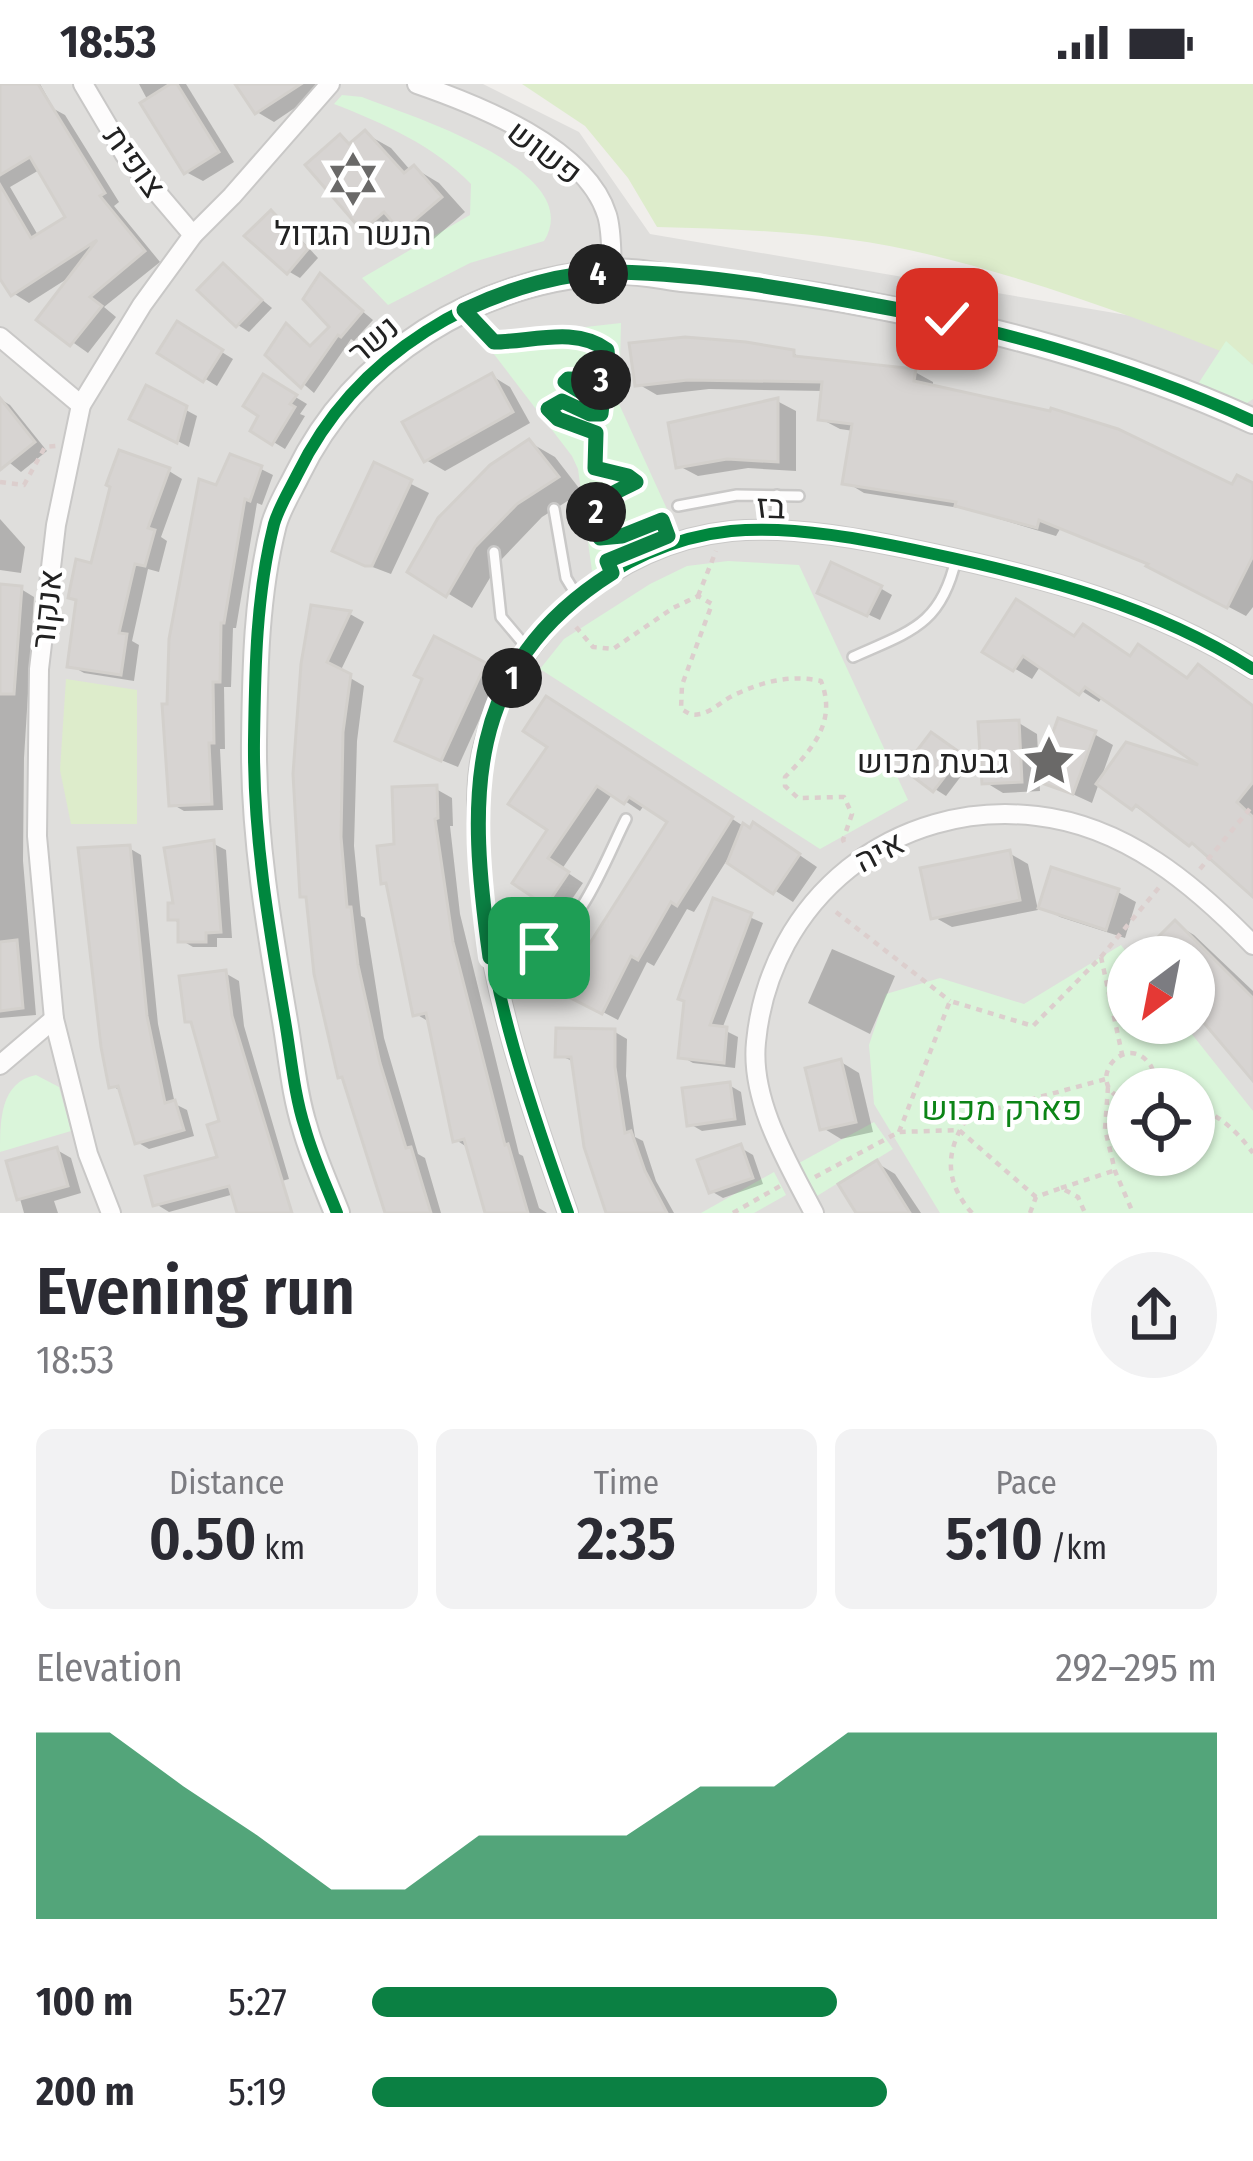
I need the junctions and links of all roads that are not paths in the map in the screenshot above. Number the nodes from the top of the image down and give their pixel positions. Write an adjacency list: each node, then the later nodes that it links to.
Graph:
1 (83, 84): 4 (street, צופית)
2 (330, 84): 4 (street, אנקור)
3 (417, 84): 5 (street, פשוש)
4 (193, 235): 7 (street, אנקור)
5 (612, 272): 8 (street, נשר); 26 (street, נשר)
6 (0, 337): 7 (street)
7 (81, 405): 23 (street, אנקור)
8 (1253, 421)
9 (777, 495): 10 (lane); 11 (lane); 13 (lane)
10 (799, 496)
11 (678, 506)
12 (554, 509): 16 (lane)
13 (775, 533): 15 (street, בז); 16 (street, בז)
14 (494, 552): 17 (lane)
15 (956, 559): 18 (lane); 19 (street, בז)
16 (570, 603): 17 (street, בז)
17 (528, 649): 22 (street, בז)
18 (854, 657)
19 (1253, 669)
20 (626, 819): 22 (lane)
21 (1253, 944): 28 (street, איה)
22 (490, 957): 27 (street, בז)
23 (54, 1019): 24 (street); 25 (street, אנקור)
24 (0, 1065)
25 (111, 1213)
26 (337, 1213)
27 (568, 1213)
28 (814, 1213)

